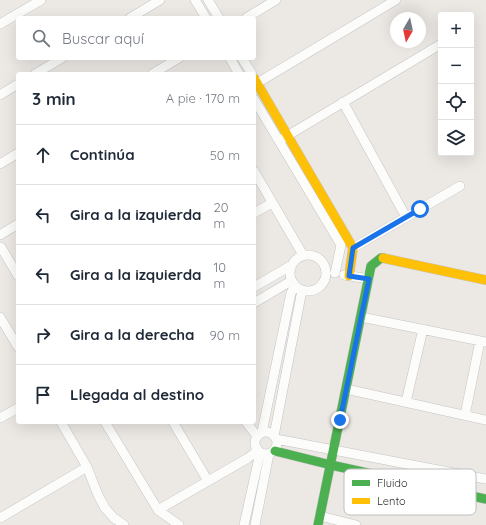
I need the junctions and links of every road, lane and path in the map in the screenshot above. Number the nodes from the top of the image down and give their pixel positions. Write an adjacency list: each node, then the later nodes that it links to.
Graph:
1 (41, 0): 11 (street)
2 (160, 0): 7 (street)
3 (195, 0): 8 (street)
4 (208, 0): 9 (street)
5 (276, 0): 10 (street)
6 (396, 0): 21 (street)
7 (133, 16)
8 (205, 16)
9 (217, 16)
10 (249, 16)
11 (0, 24)
12 (438, 46): 26 (street)
13 (59, 60): 17 (street)
14 (176, 60): 18 (street)
15 (231, 60): 19 (street)
16 (243, 60): 20 (street)
17 (38, 72)
18 (155, 72)
19 (238, 72)
20 (251, 72)
21 (256, 81)
22 (256, 84): 27 (street)
23 (16, 85): 24 (street)
24 (0, 95)
25 (256, 102): 28 (street)
26 (343, 102): 27 (street); 35 (street)
27 (288, 135): 28 (street); 39 (street)
28 (279, 141): 43 (street)
29 (16, 154): 30 (street)
30 (0, 164)
31 (256, 174): 33 (street)
32 (460, 186): 35 (street)
33 (272, 202): 34 (street); 40 (street)
34 (256, 212)
35 (406, 217): 39 (street)
36 (16, 225): 37 (street)
37 (0, 235)
38 (1, 247): 42 (street)
39 (353, 248): 44 (street)
40 (303, 256): 41 (street); 43 (street)
41 (292, 265): 47 (street); 48 (street)
42 (16, 269)
43 (331, 272): 44 (street); 48 (street)
44 (349, 276): 45 (street)
45 (369, 279): 46 (street); 51 (street)
46 (486, 280)
47 (256, 286)
48 (296, 286): 49 (street); 66 (street); 67 (street)
49 (256, 302)
50 (0, 317): 52 (street)
51 (361, 317): 53 (street); 56 (street)
52 (3, 327): 55 (street)
53 (423, 329): 54 (street); 57 (street)
54 (483, 342): 59 (street)
55 (16, 344)
56 (346, 389): 57 (street); 68 (street)
57 (406, 402): 59 (street)
58 (16, 409): 60 (street)
59 (466, 415): 61 (street)
60 (0, 418)
61 (486, 420)
62 (62, 424): 72 (street)
63 (106, 424): 80 (street)
64 (174, 424): 77 (street)
65 (248, 424): 66 (street)
66 (260, 434): 67 (street); 69 (street)
67 (275, 437): 68 (street); 70 (street)
68 (334, 450): 71 (street); 74 (street)
69 (258, 452): 70 (street); 77 (street); 85 (street)
70 (272, 453): 71 (street); 86 (street)
71 (331, 465): 73 (street); 82 (street)
72 (87, 467): 81 (street); 83 (street)
73 (349, 469)
74 (434, 469)
75 (476, 477): 76 (street)
76 (486, 479)
77 (208, 481): 80 (street)
78 (476, 497): 79 (street)
79 (486, 499)
80 (158, 510): 84 (street)
81 (0, 518)
82 (319, 521): 87 (street); 88 (street)
83 (124, 525)
84 (179, 525)
85 (244, 525)
86 (255, 525)
87 (330, 525)
88 (356, 525)

